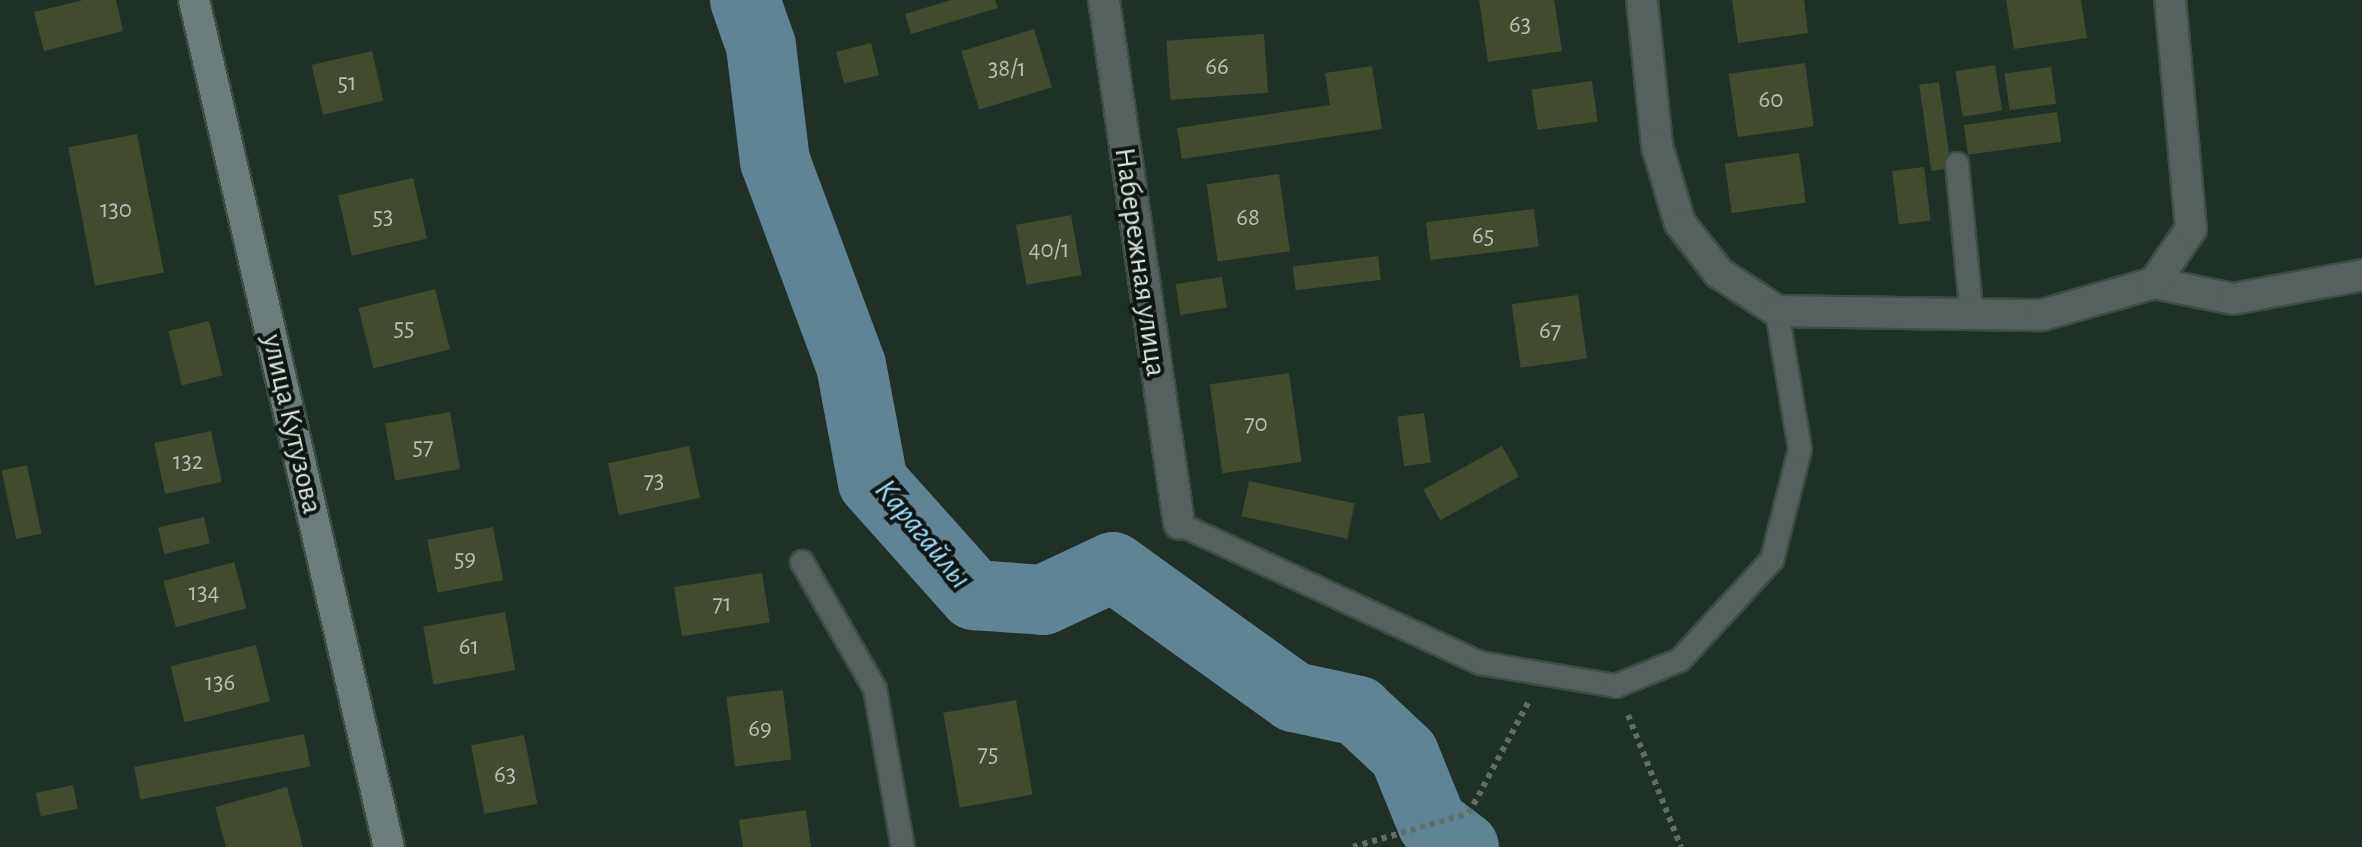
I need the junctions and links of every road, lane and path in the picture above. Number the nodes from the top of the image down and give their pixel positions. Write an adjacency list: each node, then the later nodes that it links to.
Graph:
1 (194, 0): 14 (main road, улица Кутузова)
2 (1104, 0): 10 (street, Набережная улица)
3 (1642, 0): 8 (street)
4 (2170, 0): 7 (street)
5 (1957, 164): 9 (lane)
6 (2362, 275): 7 (street)
7 (2154, 283): 9 (street)
8 (1778, 311): 9 (street); 13 (lane)
9 (1972, 318)
10 (1179, 524): 12 (lane)
11 (802, 562): 15 (lane)
12 (1544, 674): 13 (lane); 16 (path)
13 (1616, 686): 17 (path)
14 (389, 847)
15 (903, 847)
16 (1353, 847)
17 (1681, 847)

